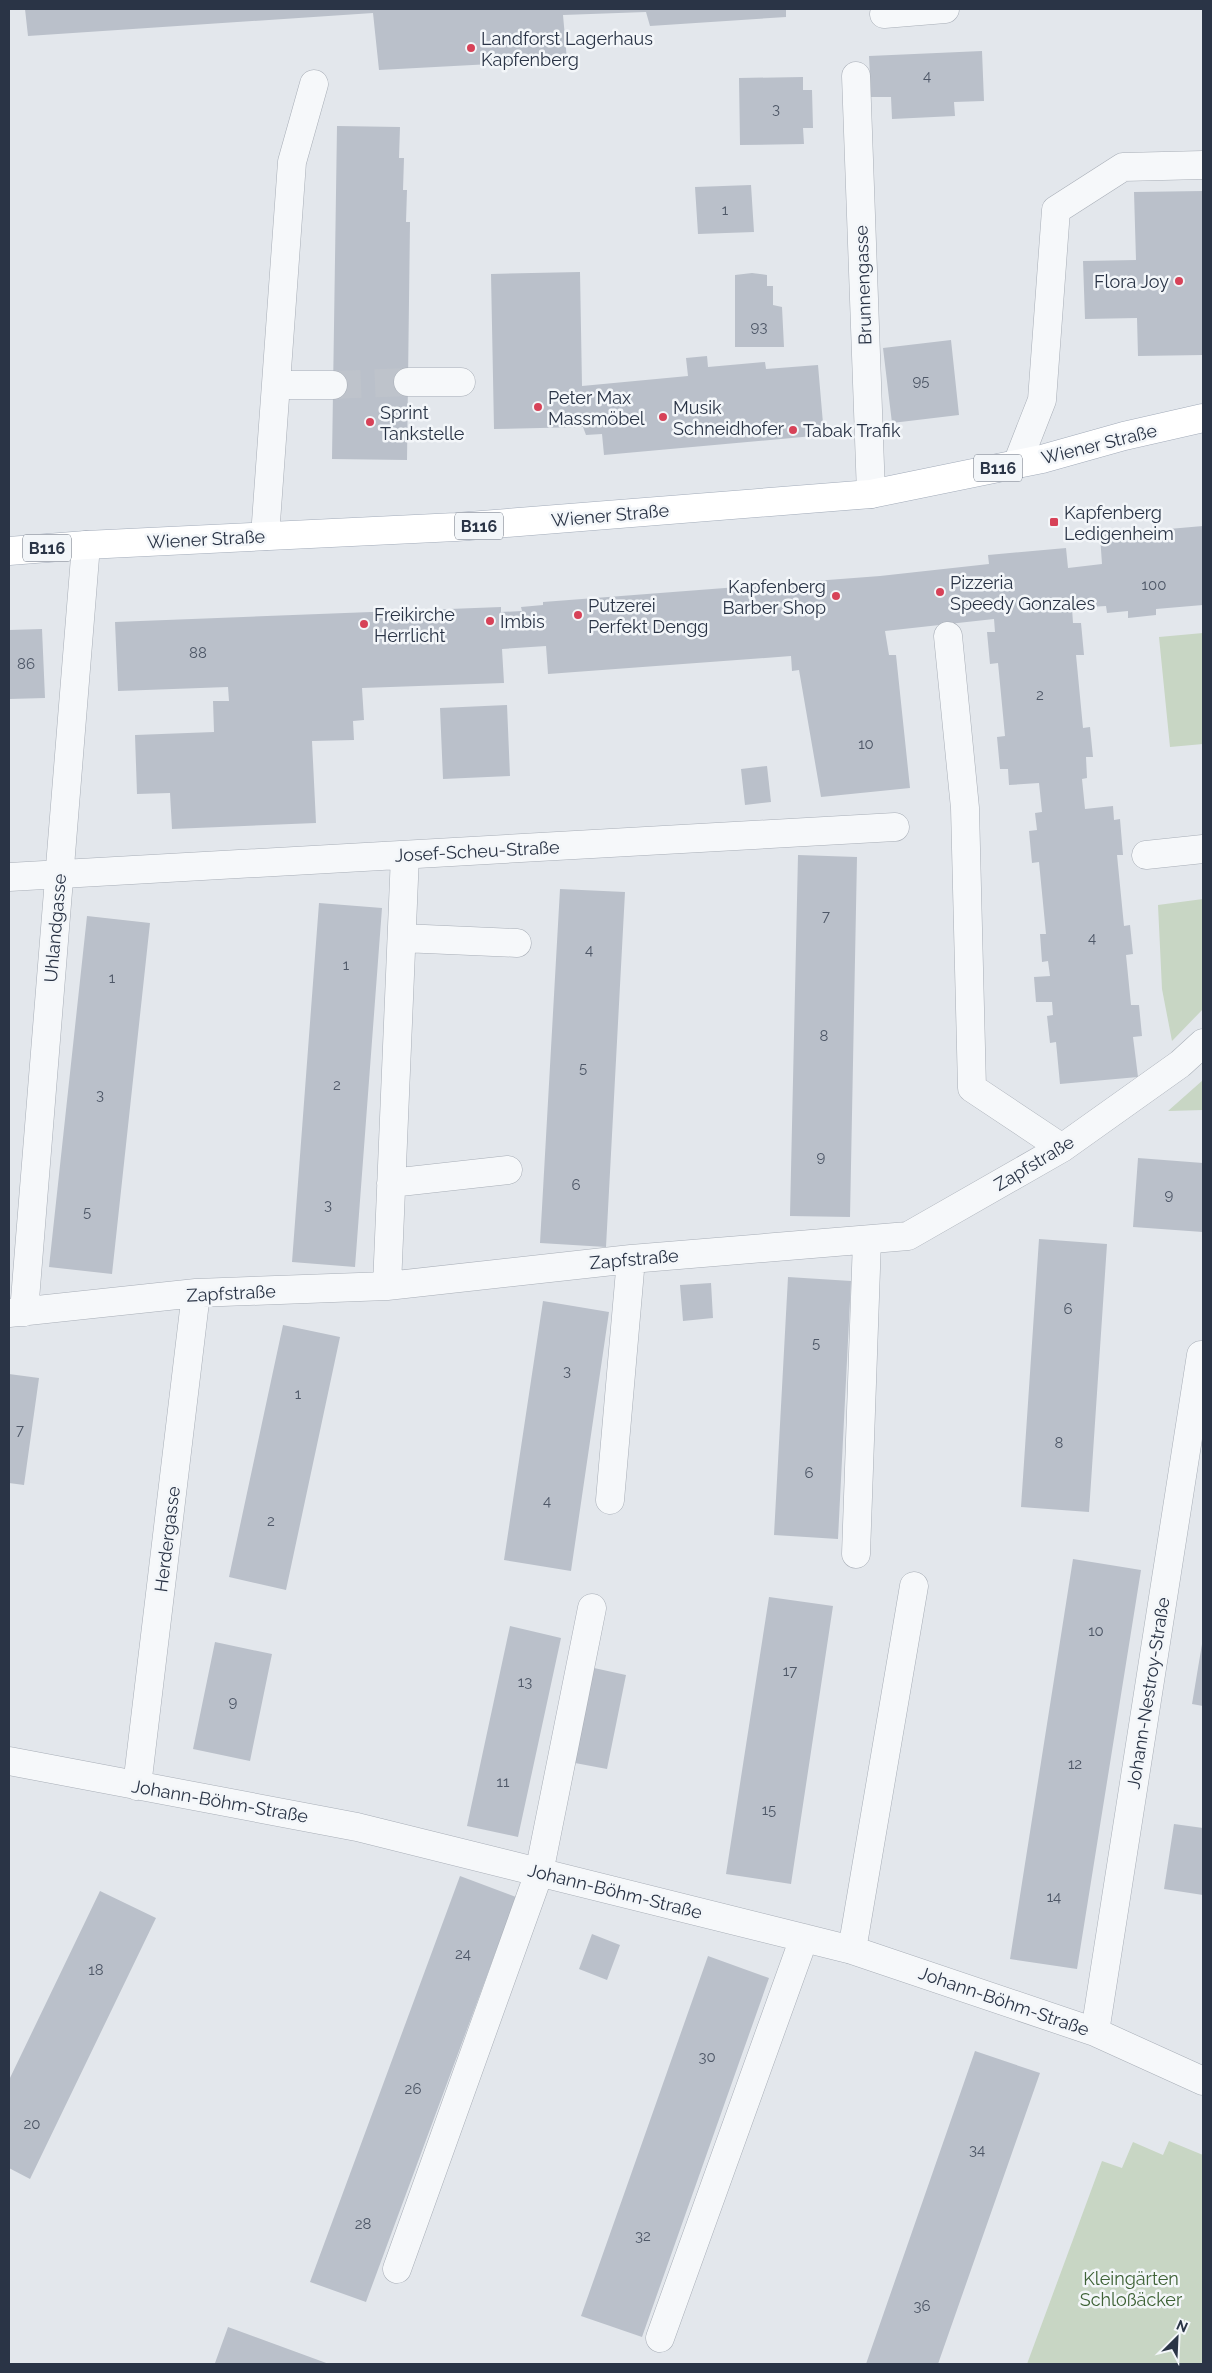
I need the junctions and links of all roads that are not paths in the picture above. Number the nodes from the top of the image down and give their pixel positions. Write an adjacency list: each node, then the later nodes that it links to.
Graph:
1 (945, 9): 2 (street)
2 (884, 14)
3 (856, 76): 12 (street, Brunnengasse)
4 (314, 84): 8 (street)
5 (1203, 165): 11 (street)
6 (408, 382): 7 (street)
7 (461, 382)
8 (276, 385): 9 (street); 13 (street)
9 (333, 385)
10 (1203, 418): 11 (main road, Wiener Straße / B116)
11 (1017, 464): 12 (main road, Wiener Straße / B116)
12 (871, 494): 13 (main road, Wiener Straße / B116)
13 (265, 536): 14 (main road, Wiener Straße / B116)
14 (86, 545): 15 (main road, Wiener Straße / B116); 21 (street, Uhlandgasse)
15 (9, 551)
16 (948, 636): 26 (street)
17 (894, 827): 19 (street, Josef-Scheu-Straße)
18 (1203, 849): 20 (street)
19 (406, 855): 21 (street, Josef-Scheu-Straße); 23 (street)
20 (1146, 855)
21 (60, 875): 22 (street, Josef-Scheu-Straße); 33 (street, Uhlandgasse)
22 (9, 877)
23 (402, 938): 24 (street); 28 (street)
24 (516, 943)
25 (1203, 1043): 26 (street, Zapfstraße)
26 (1062, 1148): 29 (street, Zapfstraße)
27 (508, 1170): 28 (street)
28 (391, 1183): 31 (street)
29 (868, 1240): 30 (street, Zapfstraße); 36 (street)
30 (631, 1259): 31 (street, Zapfstraße); 35 (street)
31 (387, 1286): 32 (street, Zapfstraße)
32 (196, 1293): 33 (street, Zapfstraße); 40 (street, Herdergasse)
33 (16, 1312)
34 (1203, 1356): 44 (street, Johann-Nestroy-Straße)
35 (610, 1500)
36 (856, 1554)
37 (914, 1586): 43 (street)
38 (592, 1608): 41 (street)
39 (9, 1762): 40 (street, Johann-Böhm-Straße)
40 (137, 1786): 41 (street, Johann-Böhm-Straße)
41 (539, 1872): 42 (street, Johann-Böhm-Straße); 46 (street)
42 (804, 1938): 43 (street, Johann-Böhm-Straße); 47 (street)
43 (852, 1950): 44 (street, Johann-Böhm-Straße)
44 (1095, 2032): 45 (street, Johann-Böhm-Straße)
45 (1203, 2081)
46 (397, 2269)
47 (660, 2338)

